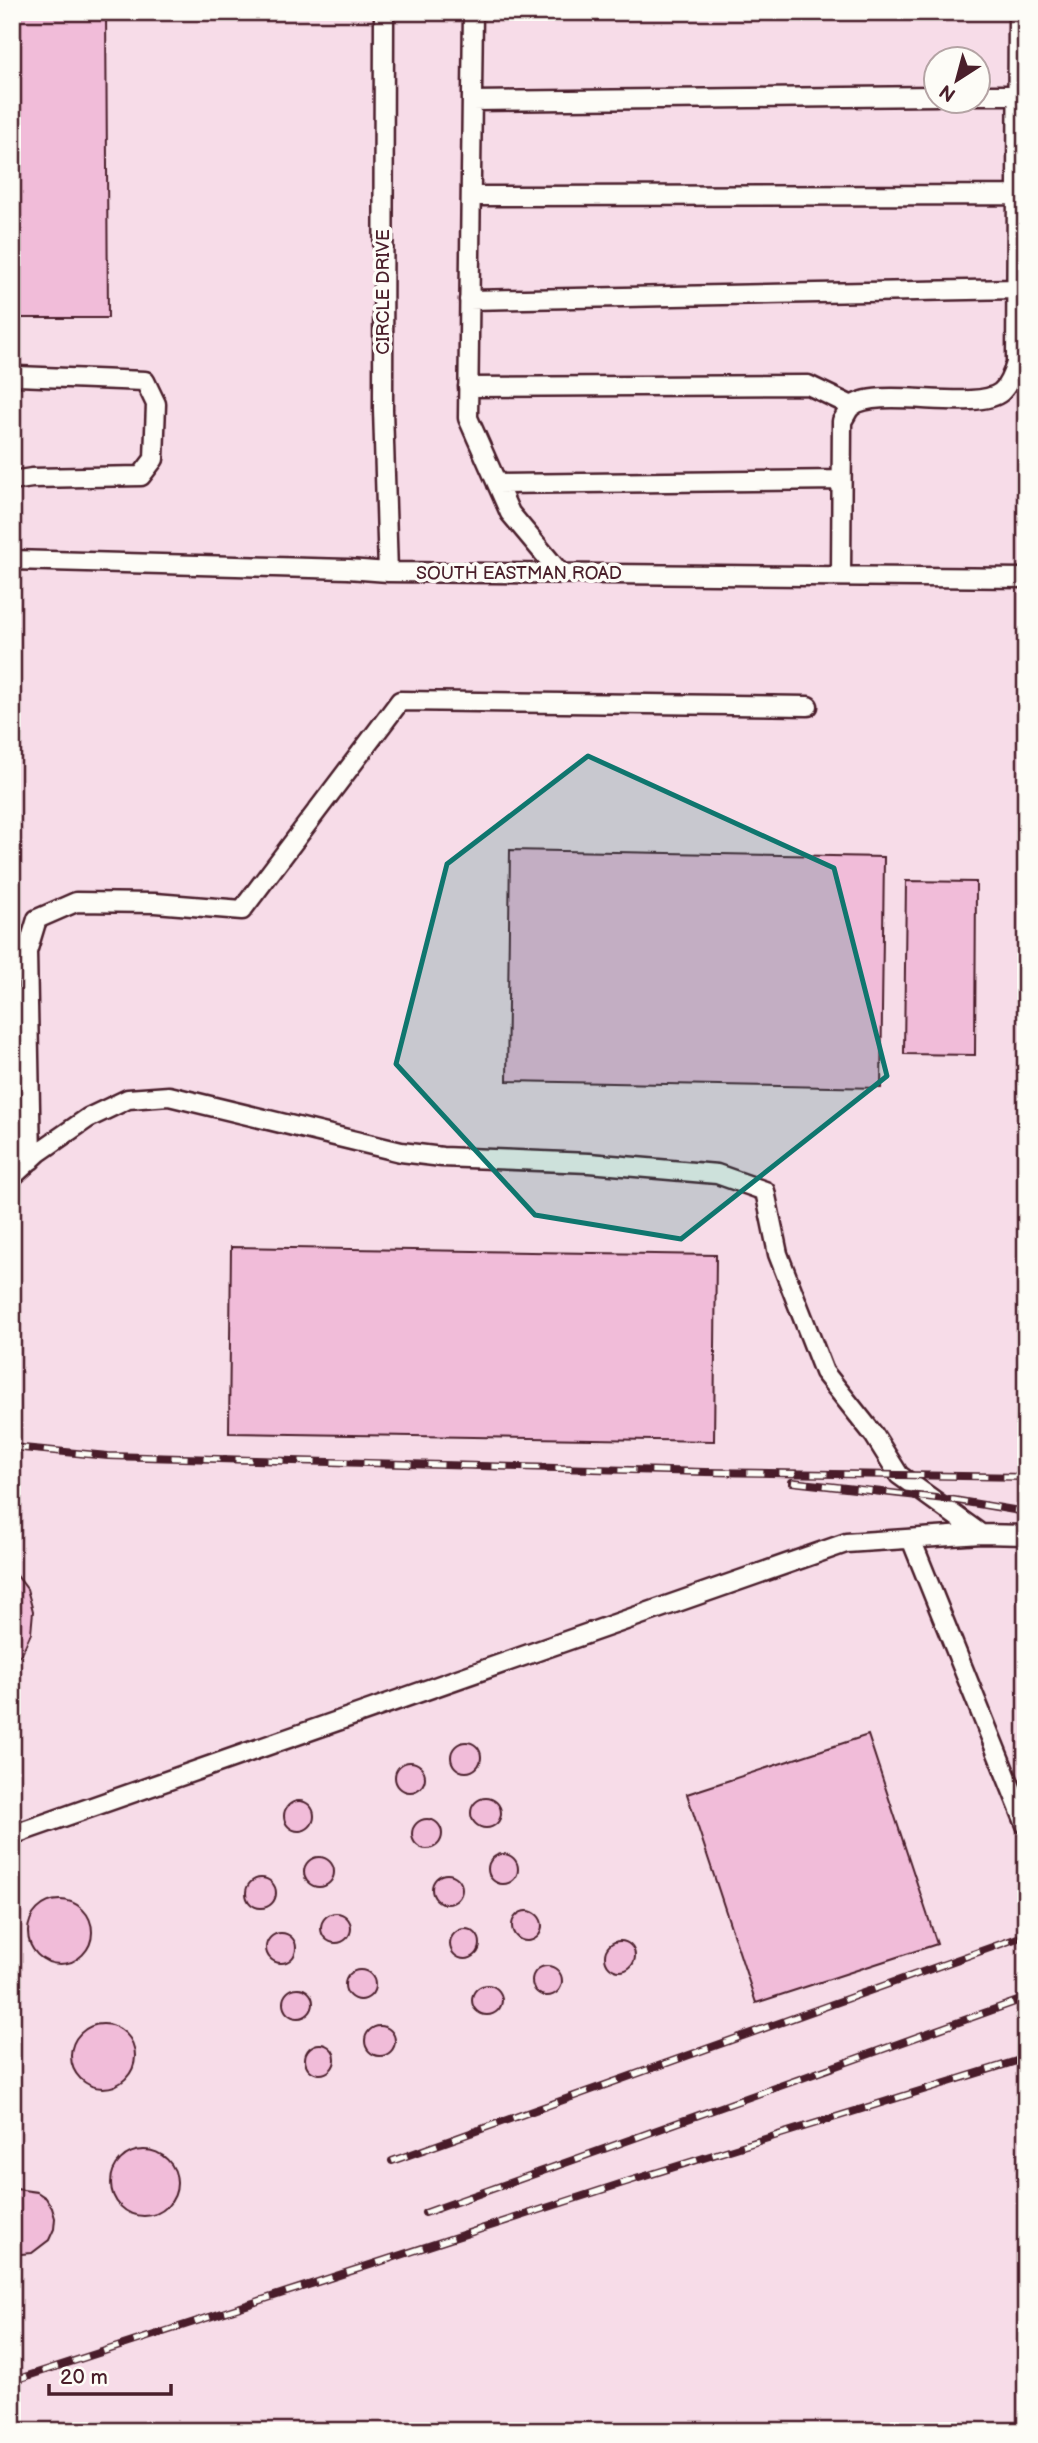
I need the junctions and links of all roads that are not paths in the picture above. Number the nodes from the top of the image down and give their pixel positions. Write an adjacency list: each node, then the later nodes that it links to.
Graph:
1 (384, 12): 19 (lane, CIRCLE DRIVE)
2 (473, 12): 7 (lane)
3 (1018, 12): 5 (lane)
4 (992, 95): 5 (lane)
5 (1017, 95): 8 (lane)
6 (922, 96): 7 (lane)
7 (472, 101): 9 (lane)
8 (1017, 195): 9 (lane); 10 (lane)
9 (471, 196): 11 (lane)
10 (1017, 289): 11 (lane); 14 (lane)
11 (470, 300): 13 (lane)
12 (12, 379): 16 (lane)
13 (468, 387): 14 (lane); 17 (lane)
14 (852, 406): 15 (lane)
15 (841, 480): 17 (lane); 21 (lane)
16 (12, 481)
17 (497, 484): 20 (lane)
18 (12, 560): 19 (lane, SOUTH EASTMAN ROAD)
19 (388, 572): 20 (lane, SOUTH EASTMAN ROAD)
20 (561, 574): 21 (lane, SOUTH EASTMAN ROAD)
21 (841, 576): 22 (lane, SOUTH EASTMAN ROAD)
22 (1026, 579)
23 (807, 706): 24 (lane)
24 (31, 1160): 25 (lane); 26 (lane)
25 (12, 1177)
26 (981, 1534): 27 (lane); 28 (lane)
27 (1026, 1535)
28 (911, 1539): 29 (lane); 30 (lane)
29 (1026, 1825)
30 (12, 1835)

